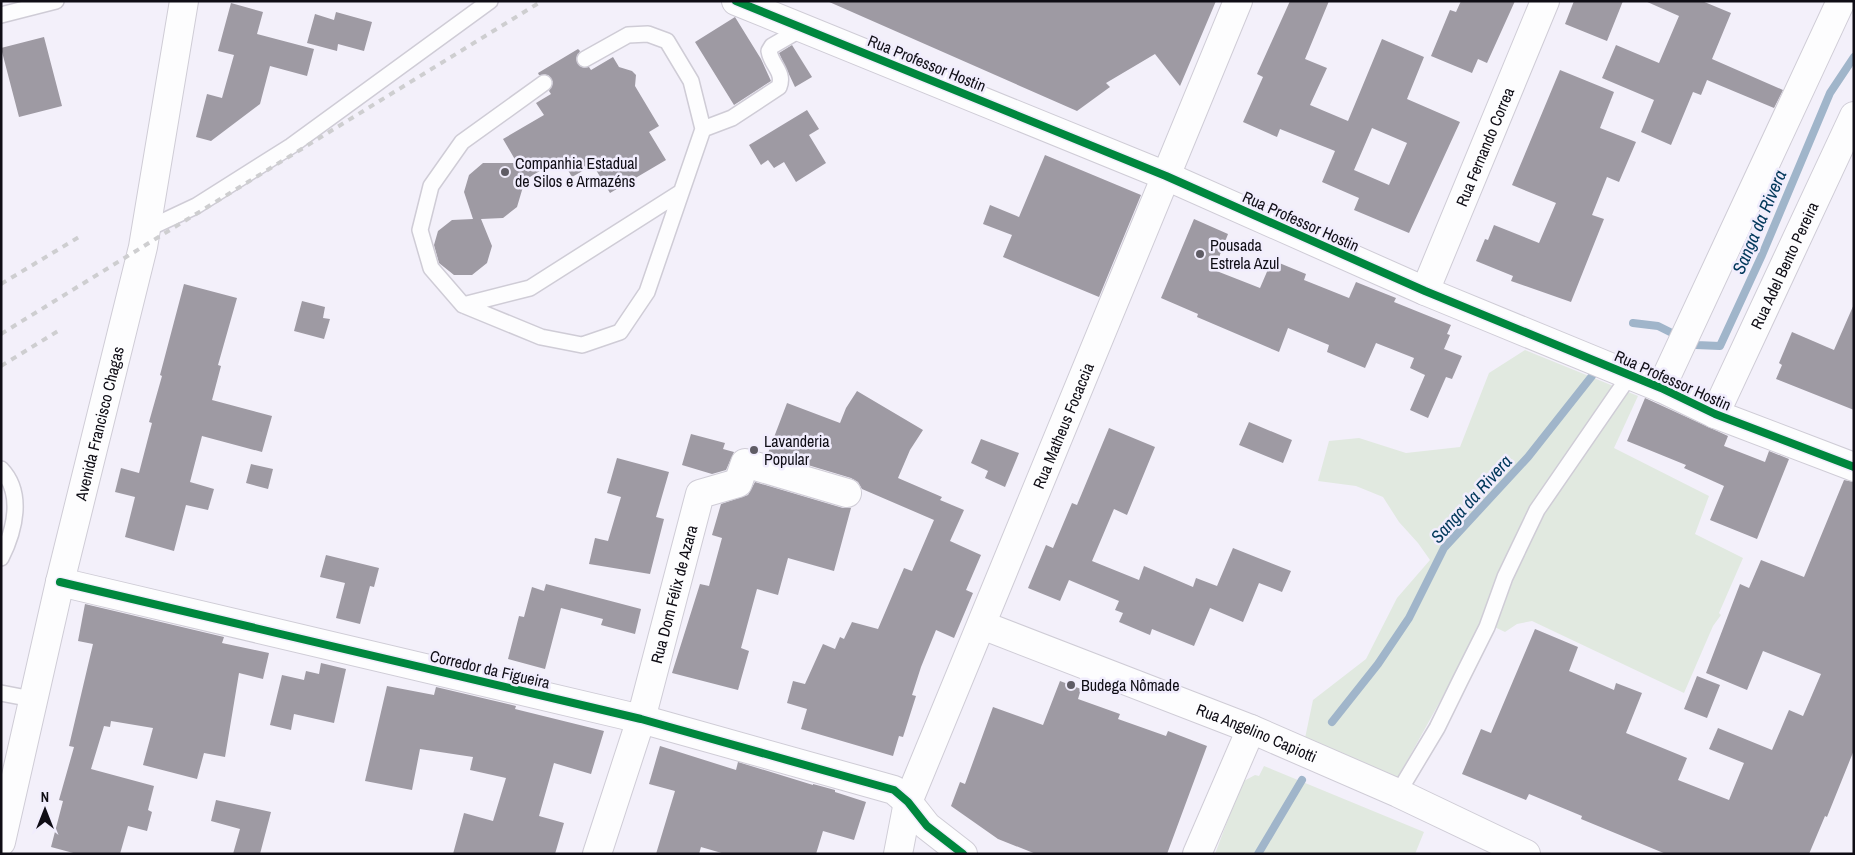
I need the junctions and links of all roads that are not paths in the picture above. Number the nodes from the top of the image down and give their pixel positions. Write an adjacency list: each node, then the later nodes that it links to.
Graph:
1 (56, 1): 8 (lane)
2 (184, 1): 16 (street, Avenida Francisco Chagas)
3 (490, 1): 16 (lane)
4 (736, 1): 9 (street, Rua Professor Hostin)
5 (1238, 1): 14 (street, Rua Matheus Focaccia)
6 (1545, 1): 17 (street, Rua Fernando Correa)
7 (1841, 1): 20 (street)
8 (1, 14)
9 (803, 28): 13 (lane); 14 (street, Rua Professor Hostin)
10 (585, 59): 13 (lane)
11 (544, 83): 18 (lane)
12 (1854, 116): 21 (street, Rua Adel Bento Pereira)
13 (703, 129): 15 (lane)
14 (1166, 176): 17 (street, Rua Professor Hostin); 27 (street, Rua Matheus Focaccia)
15 (681, 192): 18 (lane); 18 (lane)
16 (147, 230): 26 (street, Avenida Francisco Chagas)
17 (1425, 291): 19 (street, Rua Professor Hostin)
18 (463, 304)
19 (1630, 375): 20 (street, Rua Professor Hostin); 32 (lane)
20 (1660, 388): 21 (street, Rua Professor Hostin)
21 (1715, 414): 22 (street, Rua Professor Hostin)
22 (1854, 467)
23 (1, 468): 25 (lane)
24 (847, 493): 30 (street, Rua Dom Félix de Azara)
25 (1, 558)
26 (60, 582): 29 (street, Avenida Francisco Chagas); 30 (street, Corredor da Figueira)
27 (982, 625): 31 (street, Rua Angelino Capiotti); 33 (street, Rua Matheus Focaccia)
28 (1, 693): 29 (lane)
29 (32, 699): 34 (street, Avenida Francisco Chagas)
30 (641, 719): 33 (street, Corredor da Figueira); 35 (street, Rua Dom Félix de Azara)
31 (1251, 729): 32 (street, Rua Angelino Capiotti); 38 (street)
32 (1398, 793): 39 (street, Rua Angelino Capiotti)
33 (908, 802): 36 (street, Rua Matheus Focaccia); 37 (street, Corredor da Figueira)
34 (1, 842)
35 (597, 854)
36 (898, 854)
37 (963, 854)
38 (1197, 854)
39 (1526, 854)

